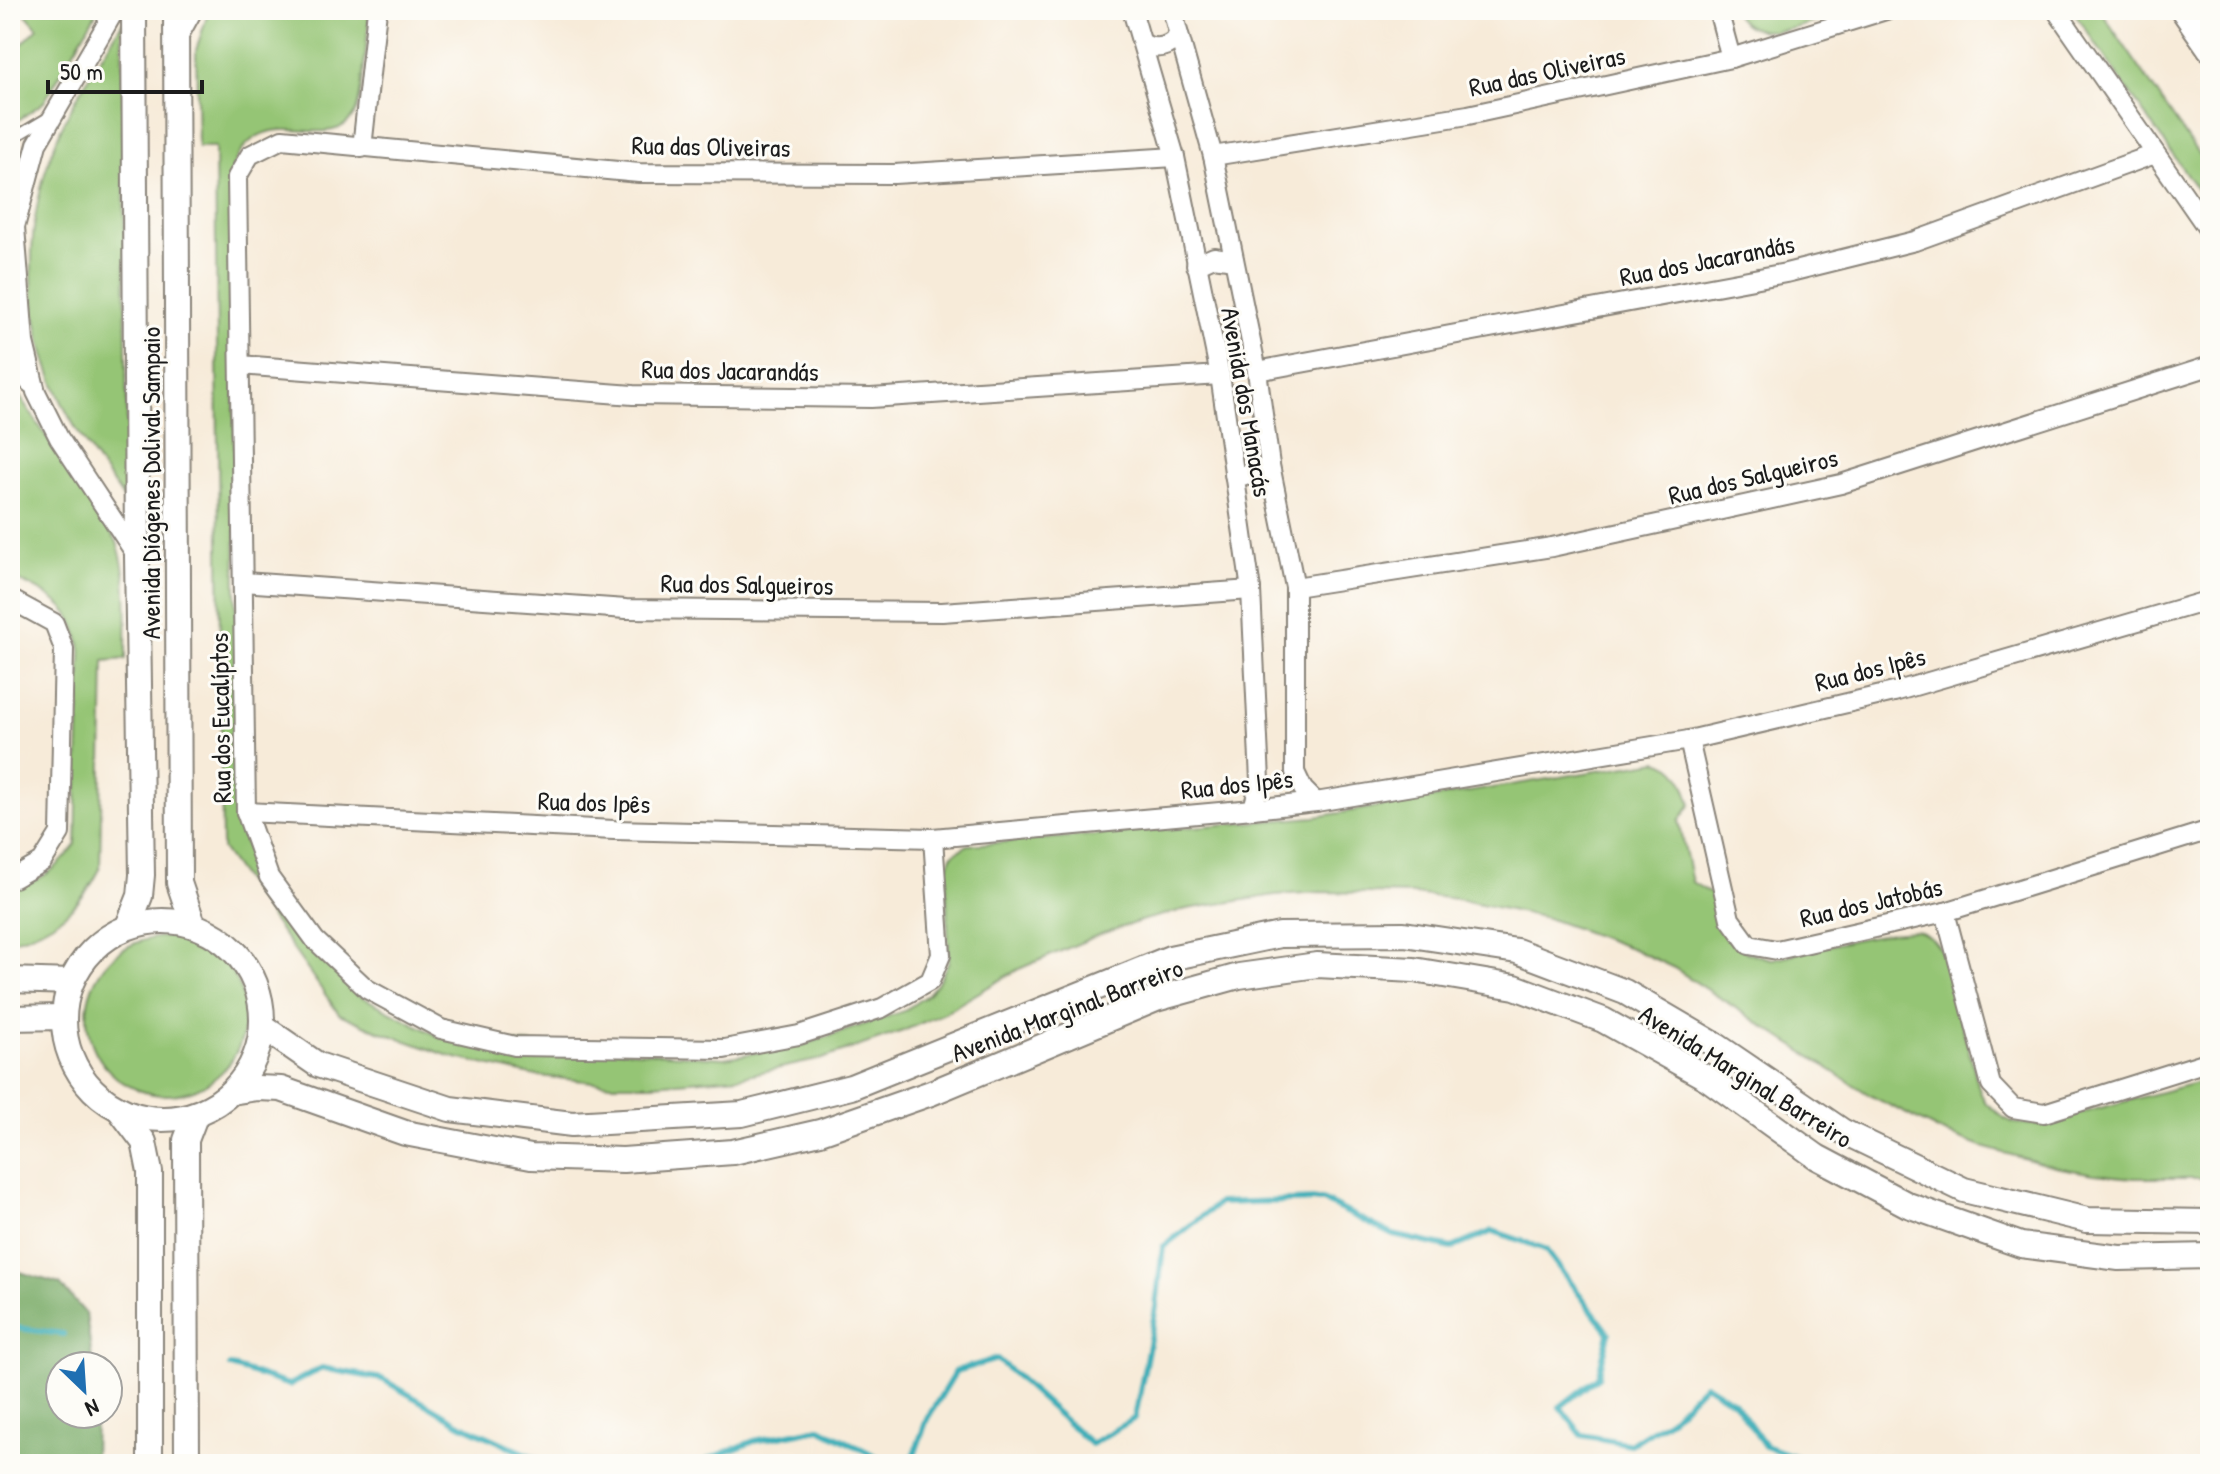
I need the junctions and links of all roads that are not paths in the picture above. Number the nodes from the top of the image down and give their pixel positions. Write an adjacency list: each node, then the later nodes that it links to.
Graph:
1 (115, 10): 17 (street, Avenida Diógenes Dolival Sampaio)
2 (134, 10): 37 (street, Avenida Diógenes Dolival Sampaio)
3 (176, 10): 13 (street, Avenida Diógenes Dolival Sampaio)
4 (193, 10): 13 (street, Avenida Diógenes Dolival Sampaio)
5 (377, 10): 19 (street)
6 (1132, 10): 14 (street, Avenida dos Manacás)
7 (1172, 10): 12 (street, Avenida dos Manacás)
8 (1718, 10): 16 (street)
9 (1886, 10): 16 (street, Rua das Oliveiras)
10 (2056, 10): 20 (street)
11 (2183, 10): 15 (street)
12 (1179, 35): 14 (street); 22 (street, Avenida dos Manacás)
13 (177, 39): 51 (street, Avenida Diógenes Dolival Sampaio)
14 (1142, 43): 23 (street, Avenida dos Manacás)
15 (2210, 49)
16 (1731, 58): 22 (street, Rua das Oliveiras)
17 (56, 111): 18 (lane); 25 (street, Avenida Diógenes Dolival Sampaio)
18 (10, 140)
19 (362, 148): 21 (street, Rua das Oliveiras); 23 (street, Rua das Oliveiras)
20 (2155, 154): 26 (street); 32 (street, Rua dos Jacarandás)
21 (250, 155): 30 (street, Rua dos Eucalíptos)
22 (1213, 156): 27 (street, Avenida dos Manacás)
23 (1175, 157): 28 (street, Avenida dos Manacás)
24 (10, 201): 25 (lane)
25 (13, 229): 34 (street, Avenida Diógenes Dolival Sampaio)
26 (2210, 232)
27 (1234, 260): 28 (street); 32 (street, Avenida dos Manacás)
28 (1196, 265): 33 (street, Avenida dos Manacás)
29 (10, 357): 34 (street)
30 (240, 365): 33 (street, Rua dos Jacarandás); 38 (street, Rua dos Eucalíptos)
31 (2210, 366): 39 (street, Rua dos Salgueiros)
32 (1257, 371): 35 (street, Avenida dos Manacás)
33 (1220, 375): 36 (street, Avenida dos Manacás)
34 (36, 392): 37 (street, Avenida Diógenes Dolival Sampaio)
35 (1270, 465): 36 (street); 39 (street, Avenida dos Manacás)
36 (1234, 474): 40 (street, Avenida dos Manacás)
37 (137, 557): 52 (street, Avenida Diógenes Dolival Sampaio)
38 (243, 582): 40 (street, Rua dos Salgueiros); 46 (street, Rua dos Eucalíptos)
39 (1295, 587): 44 (street, Avenida dos Manacás)
40 (1251, 590): 45 (street, Avenida dos Manacás)
41 (10, 599): 49 (street)
42 (2210, 600): 43 (street, Rua dos Ipês)
43 (1689, 740): 44 (street, Rua dos Ipês); 50 (street, Rua dos Jatobás)
44 (1316, 802): 45 (street, Rua dos Ipês)
45 (1253, 809): 48 (street, Rua dos Ipês)
46 (246, 812): 48 (street, Rua dos Ipês); 48 (street, Rua dos Eucalíptos)
47 (2210, 830): 50 (street, Rua dos Jatobás)
48 (933, 838)
49 (10, 877)
50 (1945, 912): 58 (street)
51 (193, 924): 52 (street); 57 (street)
52 (128, 926): 54 (street)
53 (10, 980): 54 (street)
54 (71, 982): 55 (street)
55 (63, 1017): 56 (street); 60 (street)
56 (10, 1018)
57 (263, 1027): 59 (street); 62 (street, Avenida Marginal Barreiro)
58 (2210, 1061)
59 (231, 1092): 61 (street); 63 (street, Avenida Marginal Barreiro)
60 (119, 1109): 61 (street); 64 (street)
61 (196, 1114): 65 (street)
62 (2210, 1222)
63 (2210, 1256)
64 (150, 1464)
65 (187, 1464)

